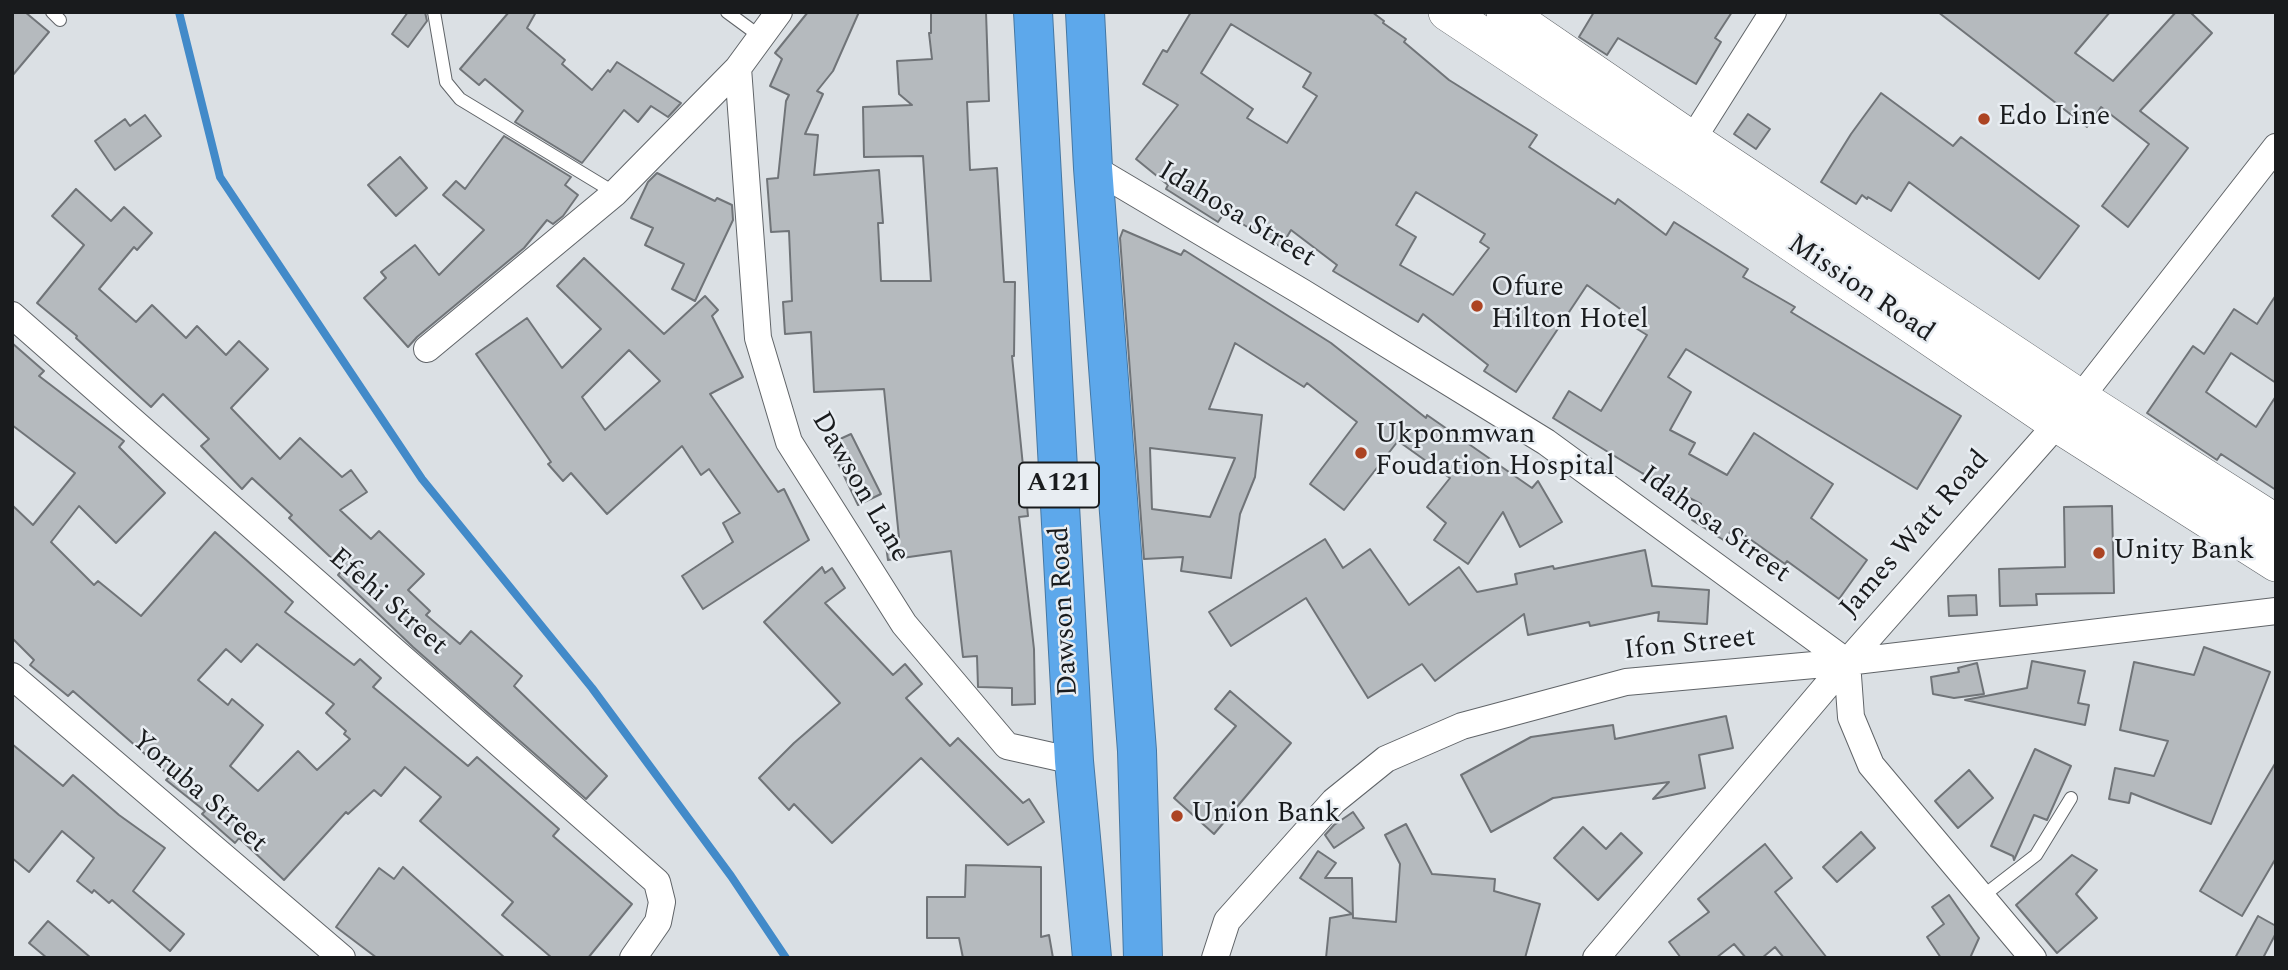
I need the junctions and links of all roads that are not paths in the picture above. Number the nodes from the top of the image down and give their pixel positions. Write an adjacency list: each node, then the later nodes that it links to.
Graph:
1 (434, 12): 14 (lane)
2 (727, 12): 9 (lane)
3 (779, 12): 9 (street)
4 (1033, 12): 23 (highway, Dawson Road / A121)
5 (1085, 12): 13 (highway, Dawson Road / A121)
6 (1447, 12): 17 (street, Mission Road)
7 (1505, 12): 11 (street, Mission Road)
8 (1773, 12): 11 (street)
9 (761, 37): 10 (street)
10 (738, 68): 14 (street); 23 (street, Dawson Lane)
11 (1692, 141): 17 (street, Mission Road)
12 (2276, 147): 17 (street, James Watt Road)
13 (1094, 168): 21 (street, Idahosa Street); 29 (highway, Dawson Road / A121)
14 (615, 193): 16 (street)
15 (12, 315): 27 (street, Efehi Street)
16 (427, 349)
17 (2068, 411): 18 (street, Mission Road); 19 (street, Mission Road); 21 (street, James Watt Road)
18 (2276, 523)
19 (2276, 563)
20 (2276, 611): 21 (street, Ifon Street)
21 (1847, 662): 25 (street); 30 (street, Ifon Street); 31 (street, James Watt Road)
22 (12, 676): 26 (street, Yoruba Street)
23 (1074, 761): 28 (highway, Dawson Road / A121)
24 (2071, 798): 25 (lane)
25 (1983, 896): 32 (street)
26 (342, 958)
27 (633, 958)
28 (1092, 958)
29 (1143, 958)
30 (1215, 958)
31 (1596, 958)
32 (2033, 958)

